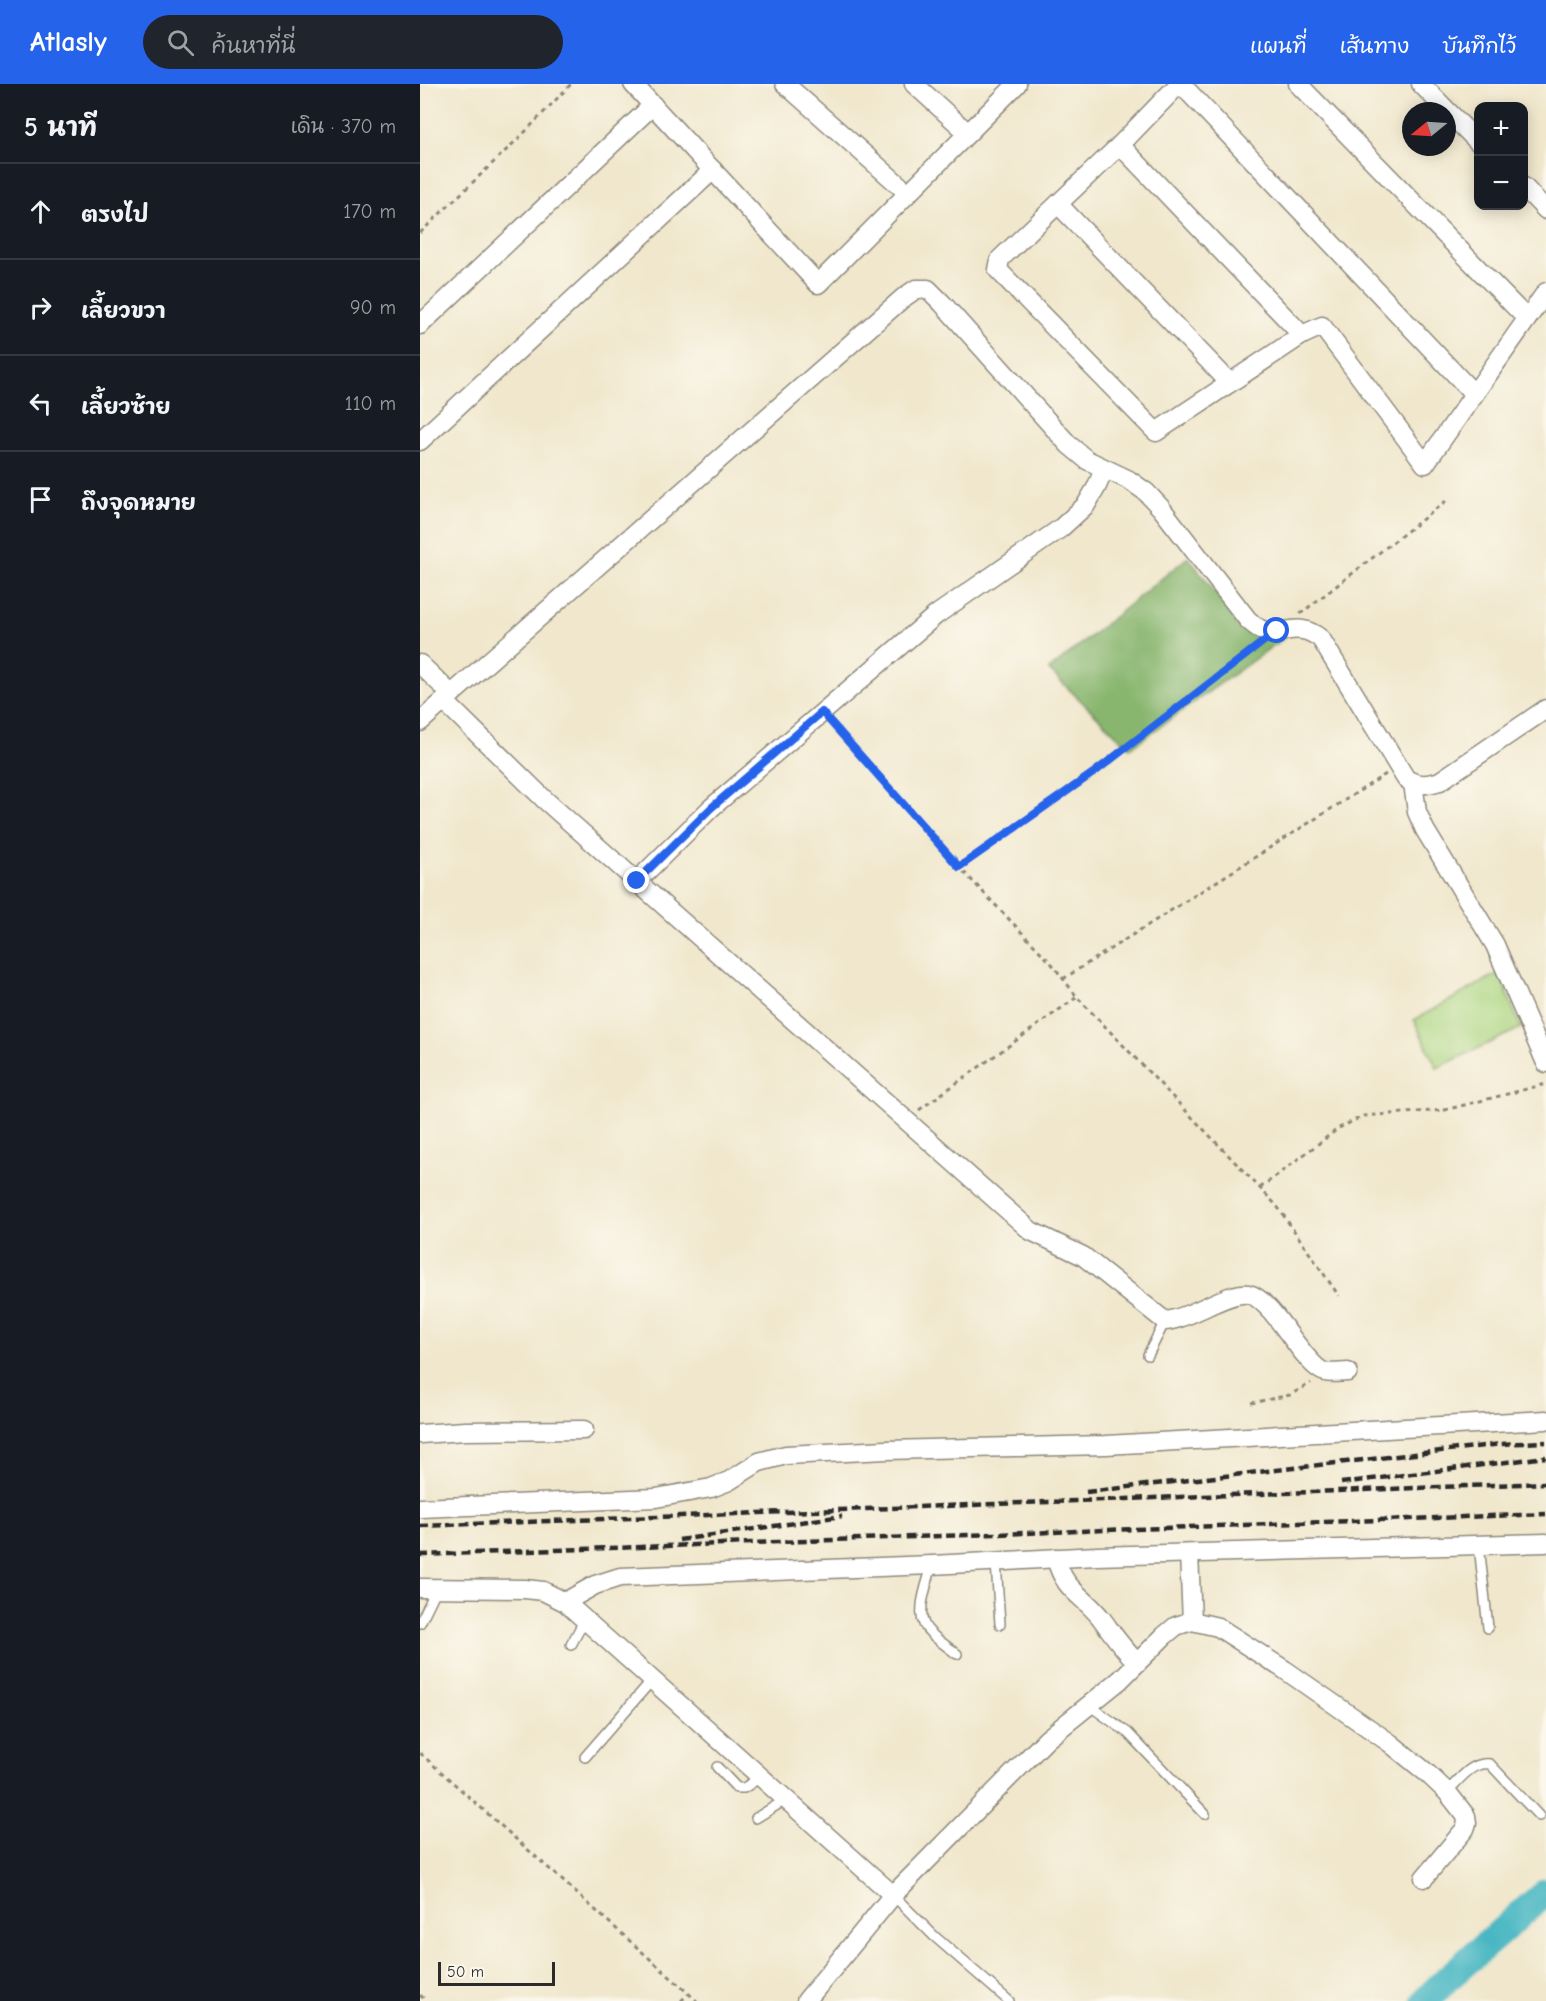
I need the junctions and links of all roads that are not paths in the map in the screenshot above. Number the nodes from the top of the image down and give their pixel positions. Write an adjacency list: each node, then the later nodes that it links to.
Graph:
1 (633, 84): 8 (street)
2 (785, 84): 14 (street)
3 (914, 84): 9 (street)
4 (1017, 84): 9 (street)
5 (1180, 84): 11 (street); 22 (street)
6 (1298, 84): 18 (street)
7 (1421, 84): 10 (street)
8 (652, 105): 12 (street); 19 (street)
9 (968, 133): 14 (street)
10 (1474, 136)
11 (1120, 145): 15 (street); 20 (street)
12 (713, 170): 14 (street); 23 (street)
13 (1528, 191): 16 (street)
14 (908, 194)
15 (1058, 204): 21 (street); 21 (street)
16 (1546, 210)
17 (1546, 292): 18 (street)
18 (1527, 319): 22 (street)
19 (420, 325)
20 (1302, 335): 21 (street); 22 (street)
21 (1230, 383)
22 (1474, 394)
23 (420, 441)
24 (1104, 470): 26 (street); 29 (street); 30 (street)
25 (420, 664): 26 (street)
26 (448, 697): 28 (street); 30 (street)
27 (1546, 709): 29 (street)
28 (420, 722)
29 (1413, 783): 31 (street)
30 (637, 881): 32 (street)
31 (1546, 1063)
32 (1165, 1321): 33 (lane); 34 (street)
33 (1148, 1355)
34 (1348, 1372)
35 (1546, 1420): 38 (street)
36 (584, 1430): 37 (street)
37 (420, 1434)
38 (420, 1508)
39 (1546, 1543): 40 (street)
40 (1479, 1545): 41 (street); 51 (lane)
41 (1189, 1554): 42 (street); 48 (street)
42 (1056, 1558): 43 (street); 54 (street)
43 (996, 1562): 44 (street); 50 (lane)
44 (932, 1565): 46 (street); 53 (lane)
45 (428, 1588): 46 (street); 49 (lane)
46 (565, 1602): 47 (street)
47 (585, 1618): 52 (lane); 55 (street)
48 (1192, 1621): 54 (street); 60 (street)
49 (420, 1623)
50 (1000, 1624)
51 (1488, 1628)
52 (571, 1645)
53 (957, 1653)
54 (1137, 1661): 56 (street)
55 (653, 1679): 57 (lane); 59 (street)
56 (1089, 1705): 62 (lane); 66 (street)
57 (585, 1757)
58 (717, 1767): 59 (lane)
59 (762, 1776): 61 (street)
60 (1447, 1791): 63 (lane); 65 (street)
61 (788, 1799): 64 (lane); 66 (street)
62 (1205, 1815)
63 (1539, 1816)
64 (756, 1818)
65 (1424, 1878)
66 (894, 1895): 67 (street); 68 (lane)
67 (806, 2001)
68 (1009, 2001)

